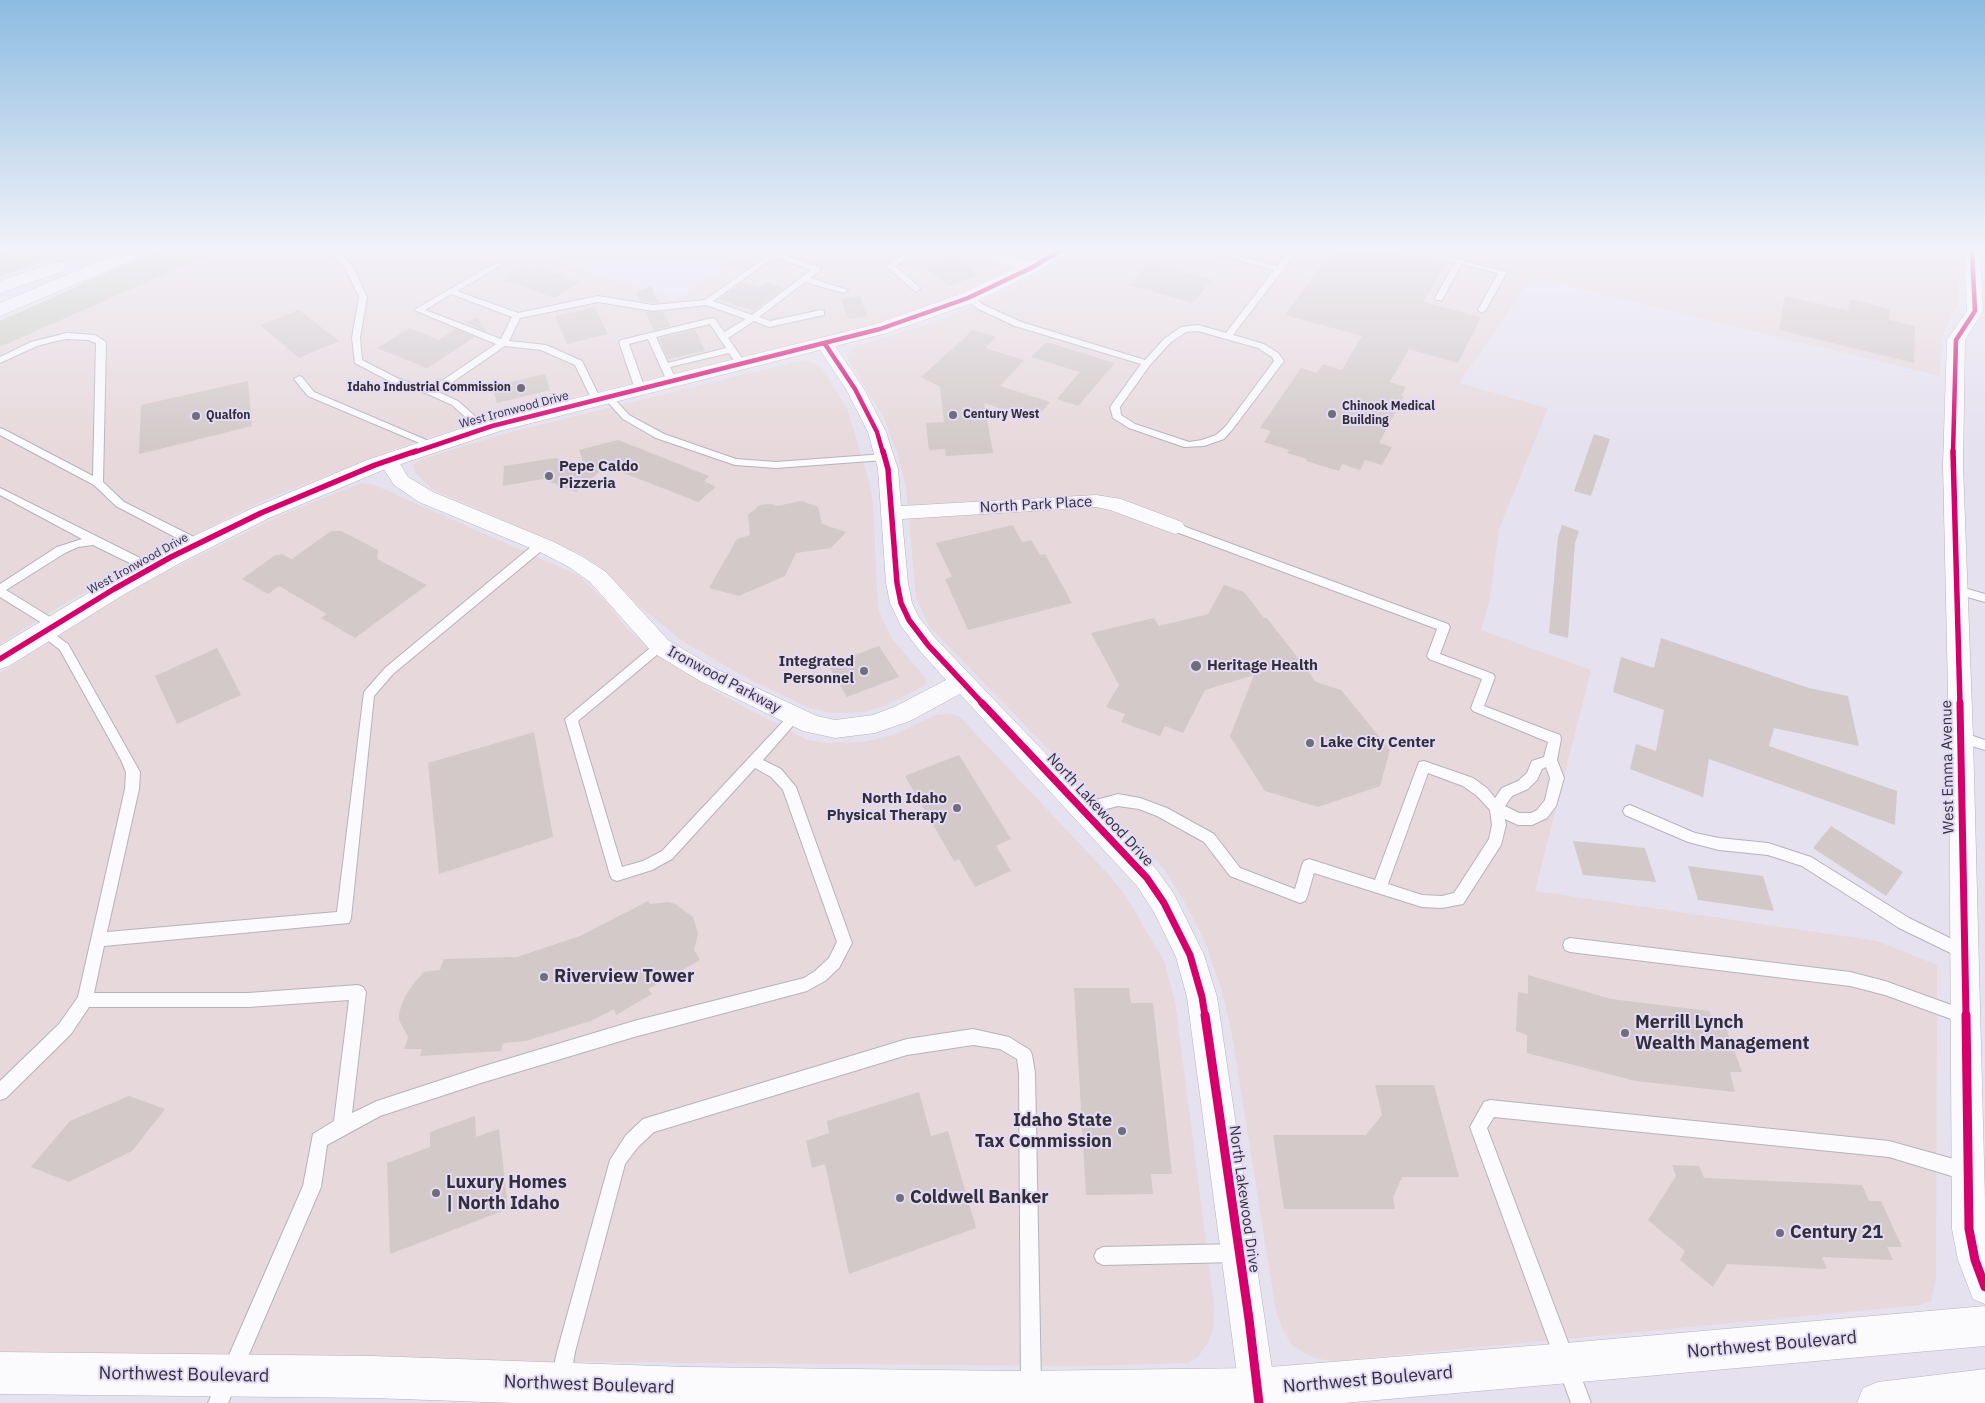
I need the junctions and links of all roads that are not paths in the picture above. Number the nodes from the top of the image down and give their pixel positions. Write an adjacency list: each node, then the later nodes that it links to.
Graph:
1 (360, 315): 23 (lane)
2 (432, 315): 15 (lane)
3 (746, 315): 11 (lane)
4 (756, 315): 11 (lane)
5 (813, 315): 11 (lane)
6 (918, 315): 16 (main road, West Ironwood Drive)
7 (999, 315): 19 (lane)
8 (1243, 315): 13 (lane)
9 (1972, 315): 39 (street, West Emma Avenue)
10 (517, 316): 15 (lane)
11 (753, 318): 14 (lane)
12 (651, 336): 14 (lane); 20 (lane); 22 (lane)
13 (1228, 336): 19 (lane); 19 (lane)
14 (722, 337): 17 (lane)
15 (503, 343): 23 (lane); 24 (lane)
16 (825, 344): 17 (main road, West Ironwood Drive); 28 (street, North Lakewood Drive)
17 (736, 357): 20 (main road, West Ironwood Drive)
18 (0, 360): 30 (lane)
19 (1147, 363)
20 (668, 373): 22 (main road, West Ironwood Drive)
21 (299, 380): 27 (lane)
22 (640, 389): 24 (main road, West Ironwood Drive)
23 (431, 392): 25 (lane)
24 (602, 398): 25 (main road, West Ironwood Drive); 28 (lane)
25 (484, 429): 27 (main road, West Ironwood Drive)
26 (0, 431): 30 (lane)
27 (433, 445): 29 (main road, West Ironwood Drive)
28 (884, 457): 32 (street, North Lakewood Drive)
29 (388, 460): 35 (main road, West Ironwood Drive); 36 (street, Ironwood Parkway)
30 (98, 483): 35 (lane)
31 (0, 491): 34 (lane)
32 (892, 513): 33 (street, North Park Place); 44 (street, North Lakewood Drive)
33 (1175, 527): 48 (lane)
34 (94, 541): 37 (lane); 38 (lane)
35 (198, 544): 37 (main road, West Ironwood Drive)
36 (542, 544): 42 (street, Ironwood Parkway); 54 (lane)
37 (150, 568): 41 (main road, West Ironwood Drive)
38 (0, 590): 41 (lane)
39 (1957, 590): 40 (lane); 46 (street, West Emma Avenue)
40 (1985, 598)
41 (49, 628): 43 (main road, West Ironwood Drive); 54 (lane)
42 (660, 646): 45 (street, Ironwood Parkway); 49 (lane)
43 (0, 659)
44 (962, 682): 45 (street, Ironwood Parkway); 50 (street, North Lakewood Drive)
45 (794, 716): 49 (lane)
46 (1961, 737): 47 (lane); 56 (street, West Emma Avenue)
47 (1985, 746)
48 (1550, 760): 51 (lane); 51 (lane)
49 (753, 761): 60 (lane)
50 (1083, 808): 53 (lane); 62 (street, North Lakewood Drive)
51 (1496, 808): 53 (lane); 53 (lane)
52 (1630, 810): 56 (lane)
53 (1380, 887)
54 (98, 940): 57 (lane)
55 (1570, 945): 58 (lane)
56 (1963, 952): 58 (street, West Emma Avenue)
57 (85, 1000): 59 (lane); 60 (lane)
58 (1965, 1017): 61 (street, West Emma Avenue)
59 (0, 1092)
60 (342, 1126): 68 (lane)
61 (1974, 1169): 64 (street, West Emma Avenue); 66 (lane)
62 (1239, 1253): 63 (lane); 72 (street, North Lakewood Drive)
63 (1103, 1256)
64 (1985, 1287)
65 (1985, 1326): 66 (main road, Northwest Boulevard)
66 (1566, 1364): 72 (main road, Northwest Boulevard); 73 (lane)
67 (0, 1373): 68 (main road, Northwest Boulevard)
68 (224, 1389): 71 (main road, Northwest Boulevard)
69 (1985, 1390): 74 (main road)
70 (1031, 1391): 71 (main road, Northwest Boulevard); 71 (lane); 72 (main road, Northwest Boulevard)
71 (558, 1393)
72 (1258, 1396)
73 (1581, 1403)
74 (1878, 1403)

